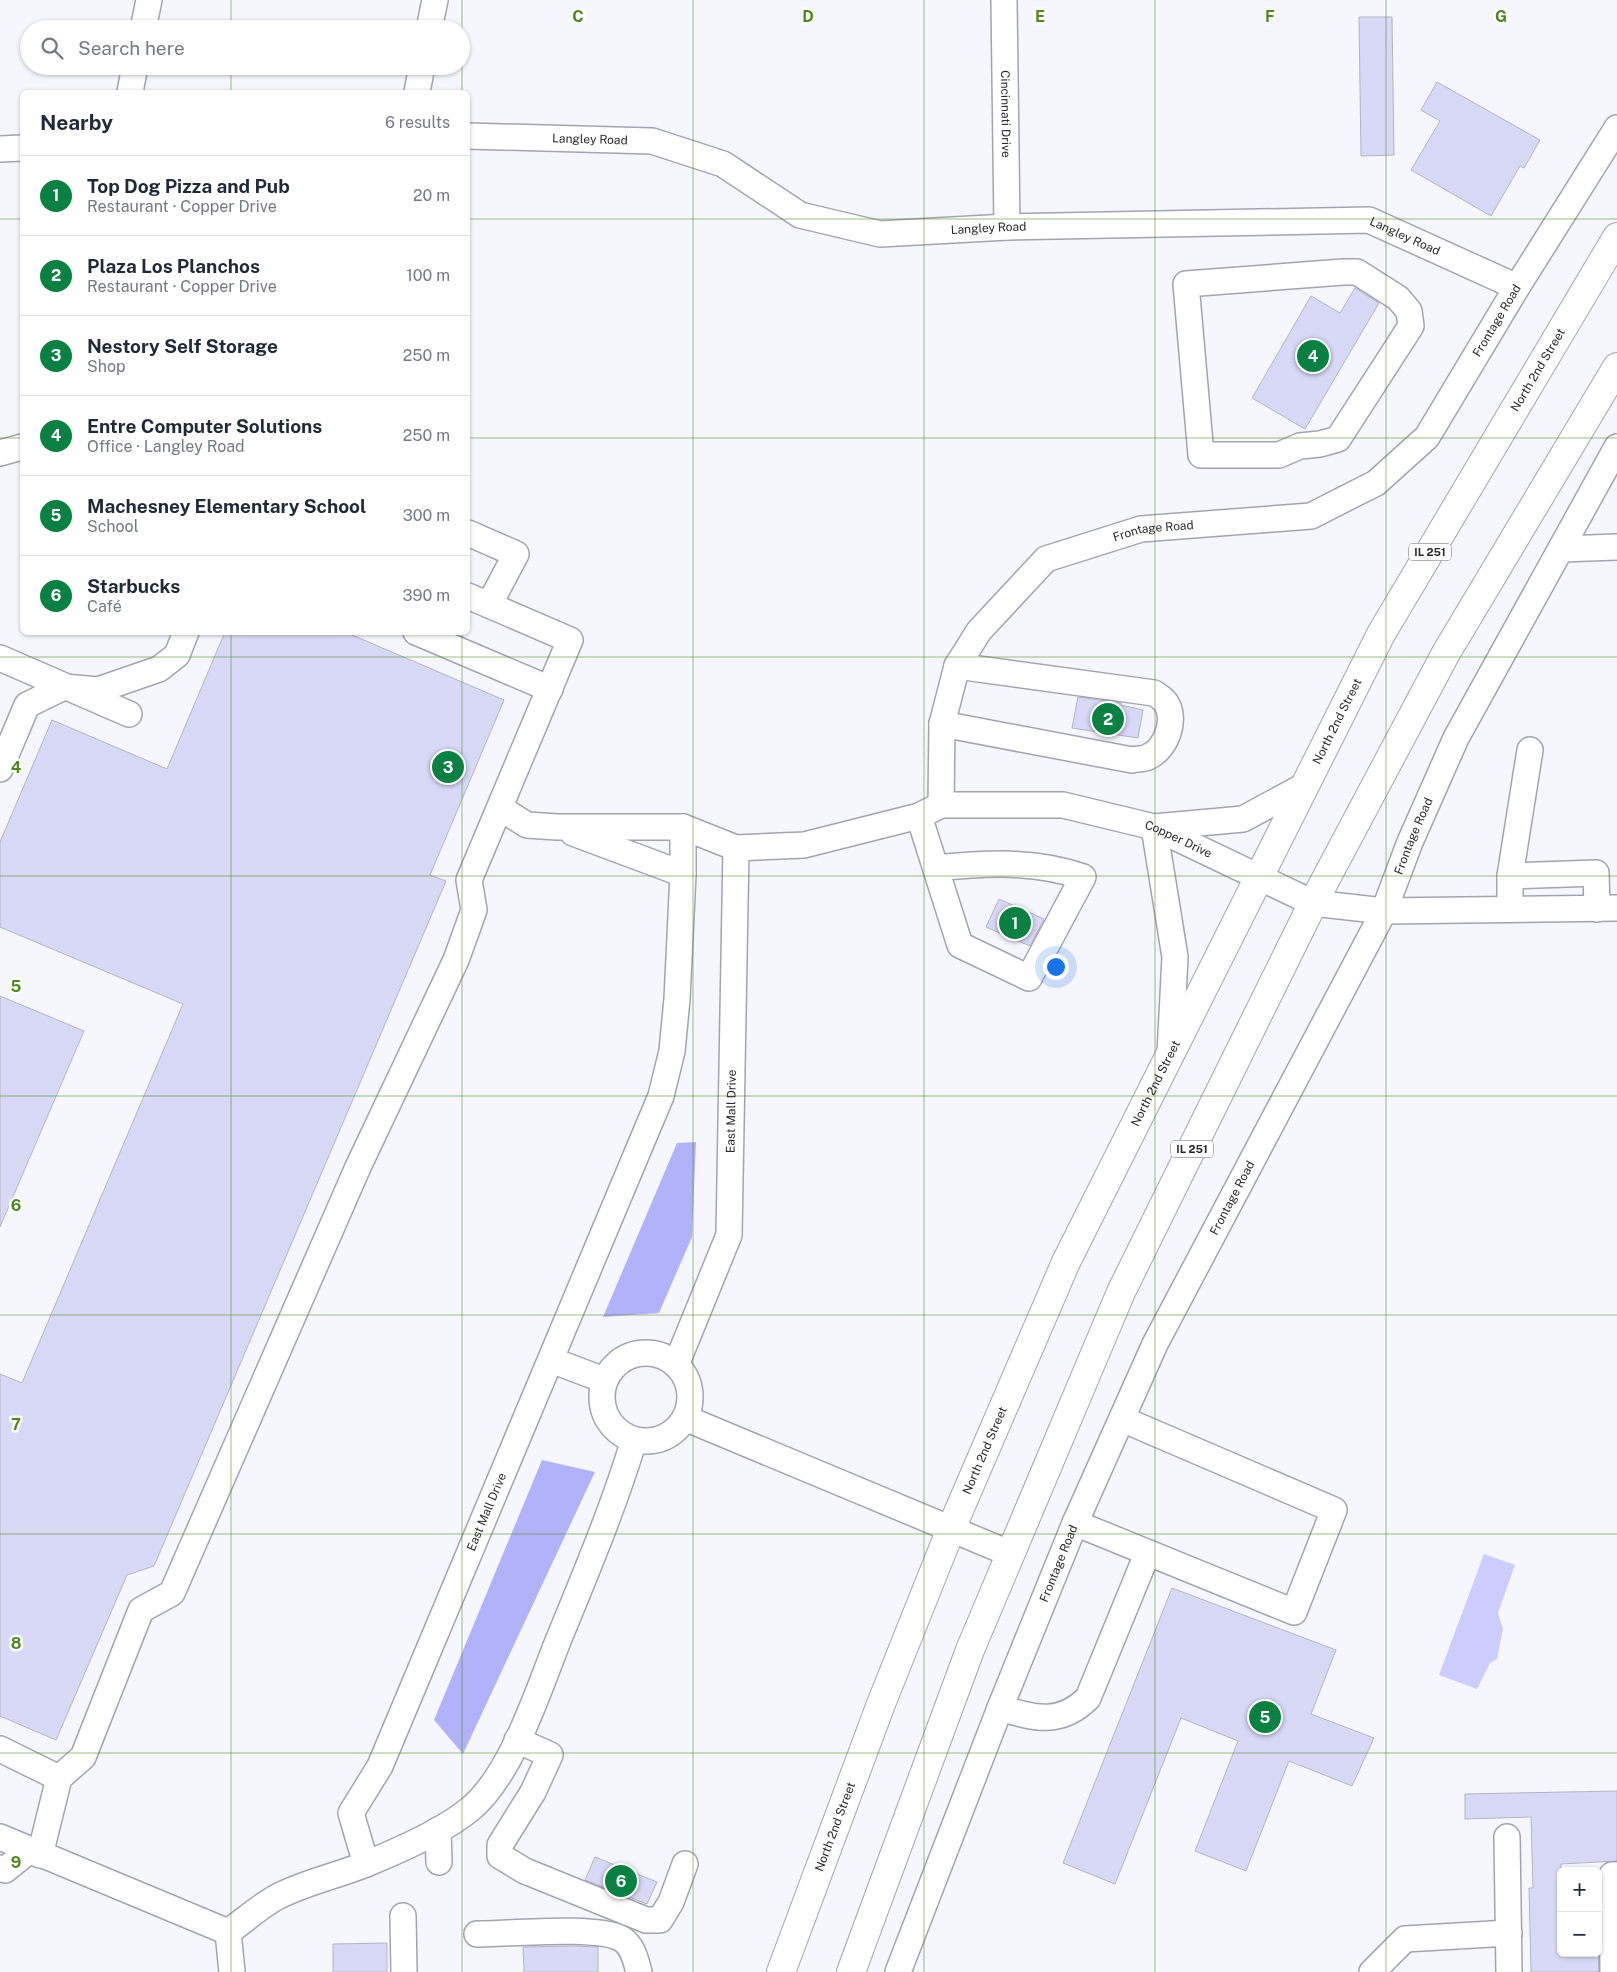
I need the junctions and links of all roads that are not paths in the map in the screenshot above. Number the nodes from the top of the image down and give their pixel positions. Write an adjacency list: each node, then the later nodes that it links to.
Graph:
1 (149, 0): 4 (street)
2 (435, 0): 5 (street)
3 (1004, 0): 14 (street, Cincinnati Drive)
4 (145, 20)
5 (431, 20)
6 (133, 75): 8 (street)
7 (420, 75): 9 (street)
8 (130, 90)
9 (417, 90)
10 (1617, 128): 17 (street, Frontage Road)
11 (470, 136): 14 (street, Langley Road)
12 (20, 148): 13 (street)
13 (0, 149)
14 (1007, 227): 17 (street, Langley Road)
15 (1617, 237): 36 (main road, North 2nd Street / IL 251)
16 (1305, 276): 16 (street)
17 (1517, 287): 29 (street, Frontage Road)
18 (1617, 367): 48 (main road, IL 251)
19 (20, 447): 21 (street)
20 (1617, 447): 24 (street, Frontage Road)
21 (0, 453)
22 (470, 534): 25 (street)
23 (1617, 547): 24 (street)
24 (1561, 549): 51 (street, Frontage Road)
25 (478, 601): 31 (street)
26 (185, 635): 30 (street)
27 (423, 635): 31 (street)
28 (0, 658): 30 (street)
29 (957, 666): 33 (street, Frontage Road); 33 (street)
30 (64, 687): 32 (street); 35 (street)
31 (550, 689): 38 (street)
32 (129, 714)
33 (942, 724): 37 (street, Frontage Road)
34 (1530, 750): 47 (street)
35 (0, 770)
36 (1304, 786): 42 (street); 46 (main road, North 2nd Street / IL 251)
37 (941, 805): 39 (street, Copper Drive); 42 (street, Copper Drive)
38 (500, 808): 40 (street); 66 (street)
39 (919, 816): 43 (street, Copper Drive); 44 (street)
40 (557, 827): 41 (street); 45 (street)
41 (683, 827): 43 (street); 45 (street, East Mall Drive)
42 (1154, 827): 46 (street, Copper Drive); 52 (street)
43 (736, 848): 54 (street, East Mall Drive)
44 (936, 868): 44 (street)
45 (683, 874): 53 (street, East Mall Drive)
46 (1260, 876): 48 (street, Copper Drive); 52 (main road, North 2nd Street / IL 251)
47 (1510, 876): 49 (street); 50 (street)
48 (1313, 903): 51 (street, Copper Drive); 61 (main road, IL 251)
49 (1607, 908): 50 (street, Copper Drive)
50 (1510, 910): 51 (street, Copper Drive)
51 (1384, 911): 57 (street, Frontage Road)
52 (1170, 1055): 60 (main road, North 2nd Street / IL 251)
53 (551, 1360): 55 (street); 72 (street, East Mall Drive)
54 (676, 1365): 55 (street); 56 (street)
55 (604, 1380): 58 (street)
56 (685, 1418): 58 (street); 60 (street)
57 (1122, 1419): 59 (street, Frontage Road); 62 (street)
58 (634, 1440): 64 (street)
59 (1075, 1523): 62 (street); 63 (street, Frontage Road)
60 (951, 1529): 61 (street); 83 (main road, North 2nd Street / IL 251)
61 (1011, 1554): 84 (main road, IL 251)
62 (1147, 1554): 63 (street)
63 (1000, 1708): 85 (street, Frontage Road)
64 (517, 1740): 67 (street); 73 (street)
65 (0, 1749): 66 (street)
66 (59, 1778): 70 (street)
67 (438, 1830): 71 (street); 72 (street)
68 (0, 1837): 70 (street)
69 (1507, 1837): 78 (street)
70 (35, 1853): 74 (street); 77 (street)
71 (439, 1862)
72 (366, 1864): 77 (street)
73 (684, 1864)
74 (0, 1868)
75 (1617, 1875): 88 (street)
76 (403, 1916): 81 (street)
77 (228, 1932): 80 (street)
78 (1508, 1933): 86 (street); 87 (street)
79 (478, 1934): 82 (street)
80 (232, 1972)
81 (404, 1972)
82 (639, 1972)
83 (781, 1972)
84 (851, 1972)
85 (898, 1972)
86 (1372, 1972)
87 (1509, 1972)
88 (1613, 1972)

